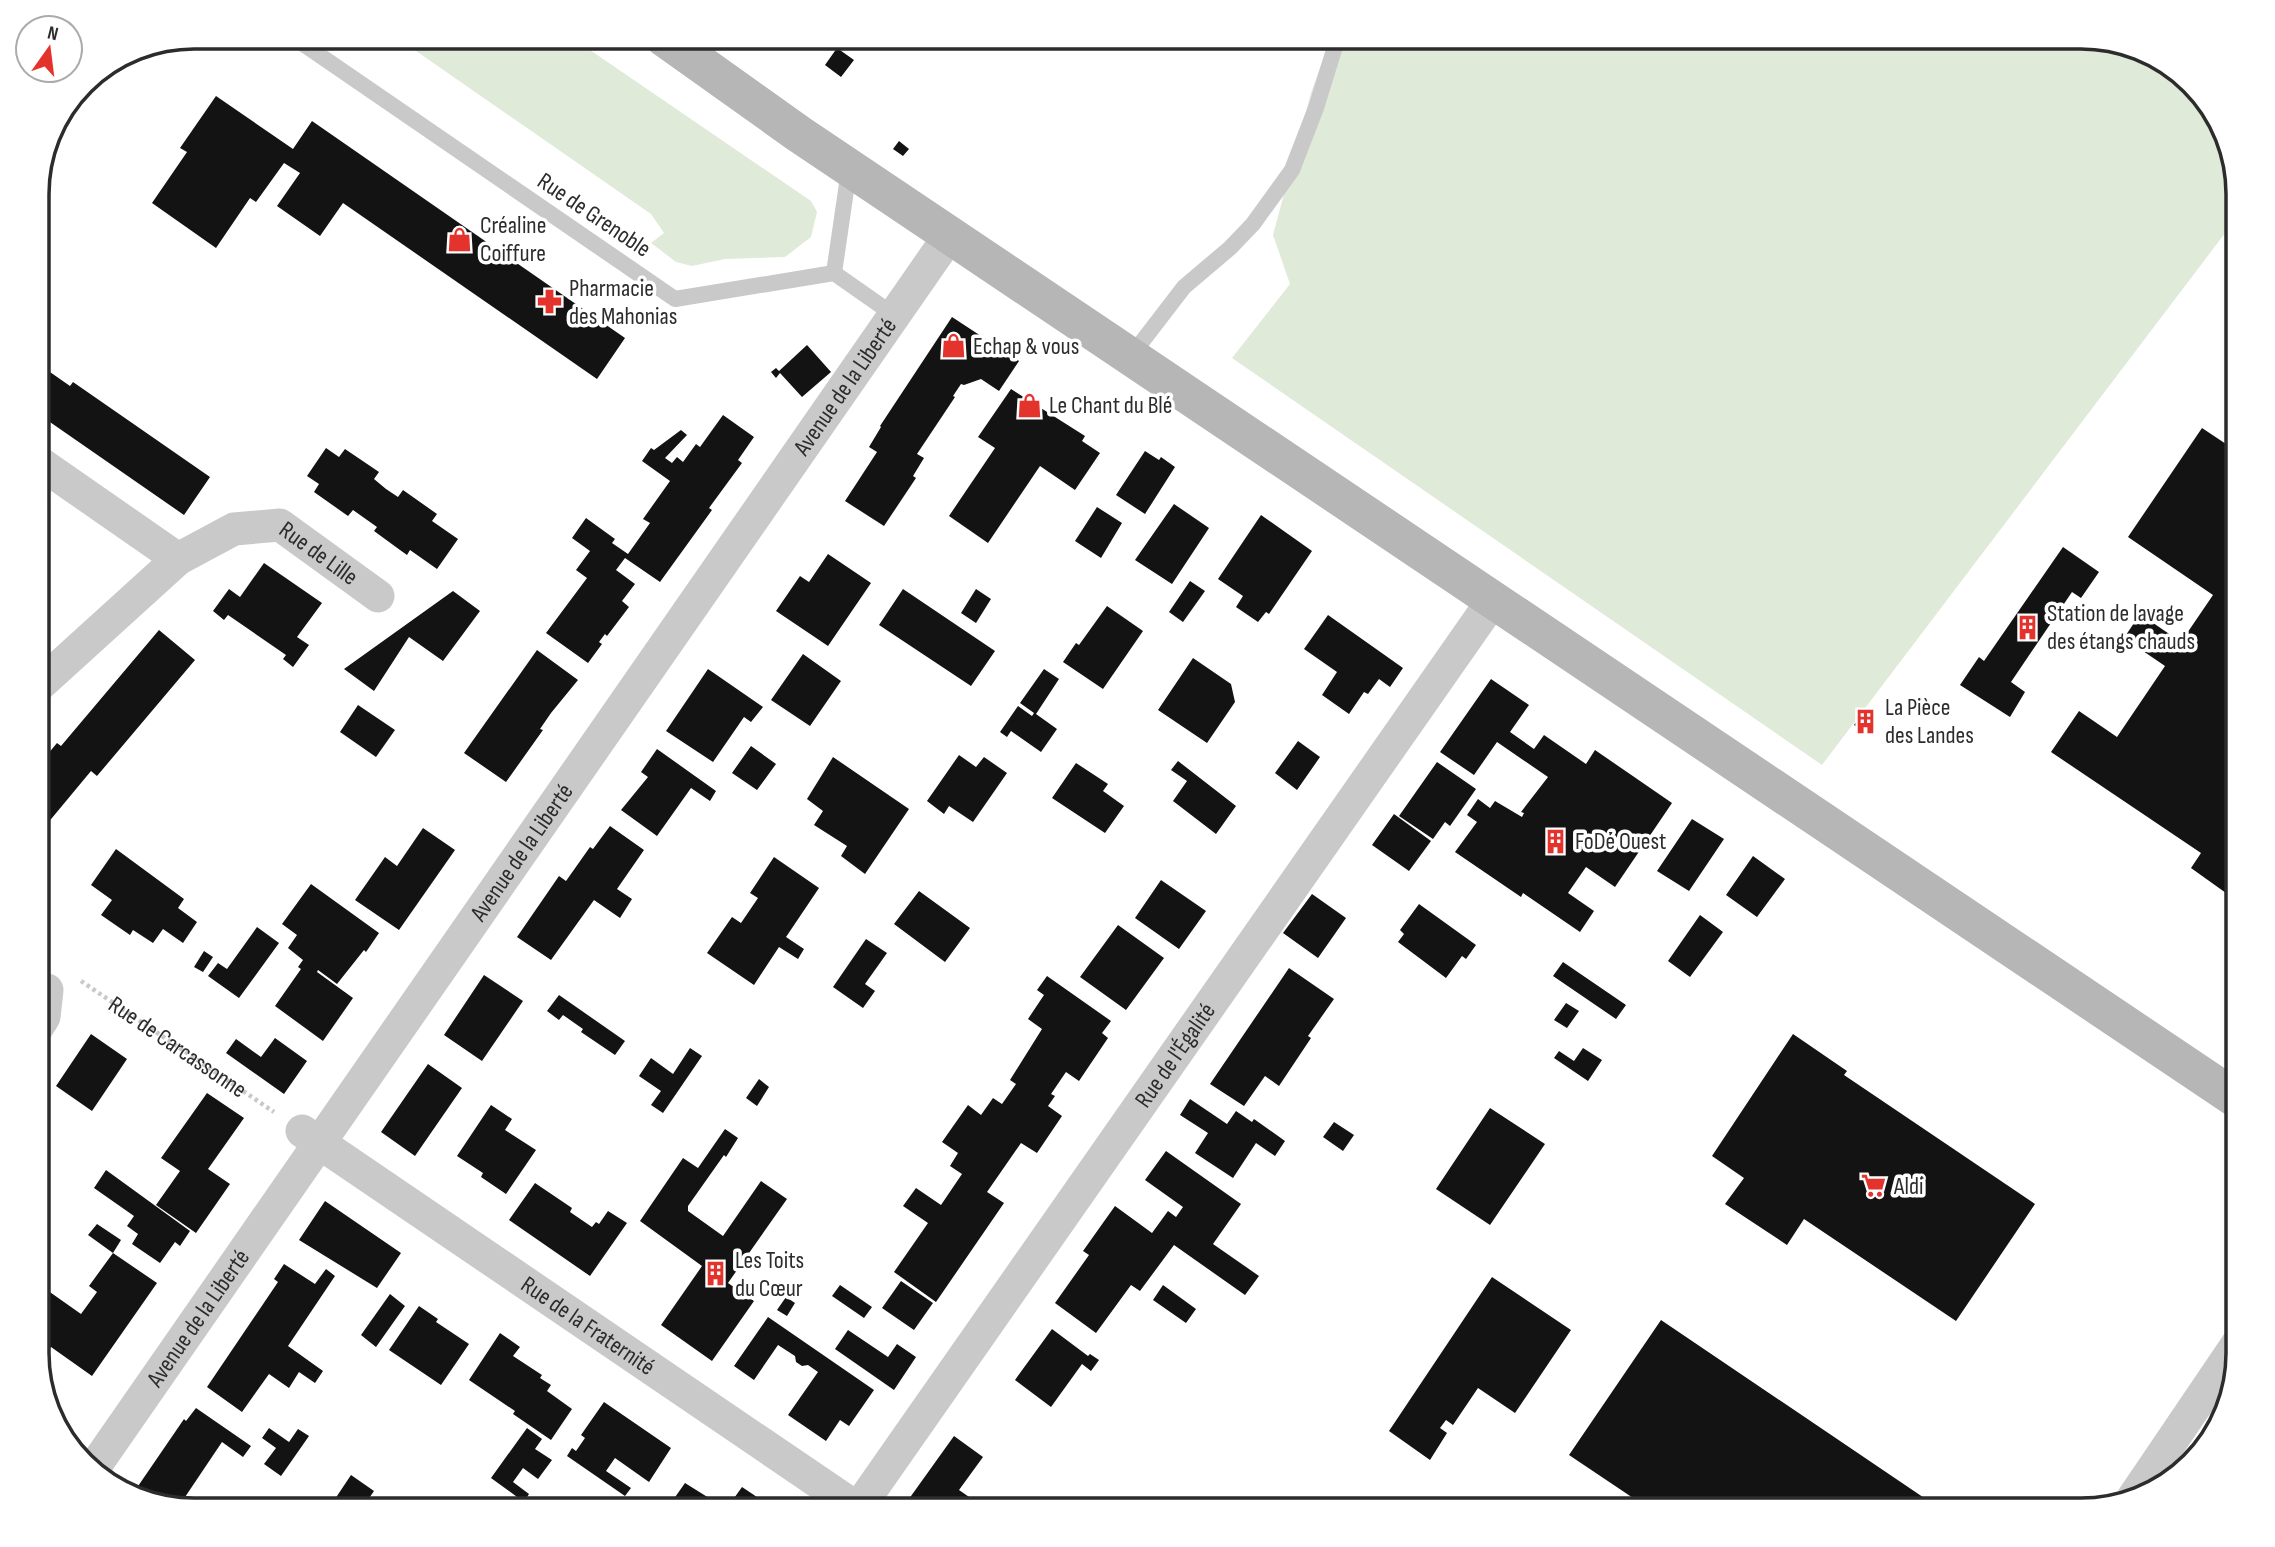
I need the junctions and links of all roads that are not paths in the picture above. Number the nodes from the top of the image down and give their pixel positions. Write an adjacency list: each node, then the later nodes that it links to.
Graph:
1 (310, 49): 6 (lane, Rue de Grenoble)
2 (680, 49): 4 (main road)
3 (1334, 49): 8 (lane)
4 (849, 167): 5 (main road); 6 (lane)
5 (950, 235): 7 (street, Avenue de la Liberté); 8 (main road)
6 (834, 273): 7 (lane)
7 (894, 316): 17 (street, Avenue de la Liberté)
8 (1131, 356): 12 (main road)
9 (49, 469): 10 (street)
10 (178, 559): 11 (street, Rue de Lille); 13 (street, Rue de Lille)
11 (378, 596)
12 (1493, 600): 16 (main road); 22 (street, Rue de l'Égalité)
13 (49, 676)
14 (61, 983): 15 (street)
15 (49, 1007)
16 (2226, 1092)
17 (310, 1137): 19 (street, Avenue de la Liberté); 21 (street, Rue de la Fraternité)
18 (2226, 1361): 20 (street)
19 (98, 1462)
20 (2142, 1484)
21 (839, 1498)
22 (865, 1498)

